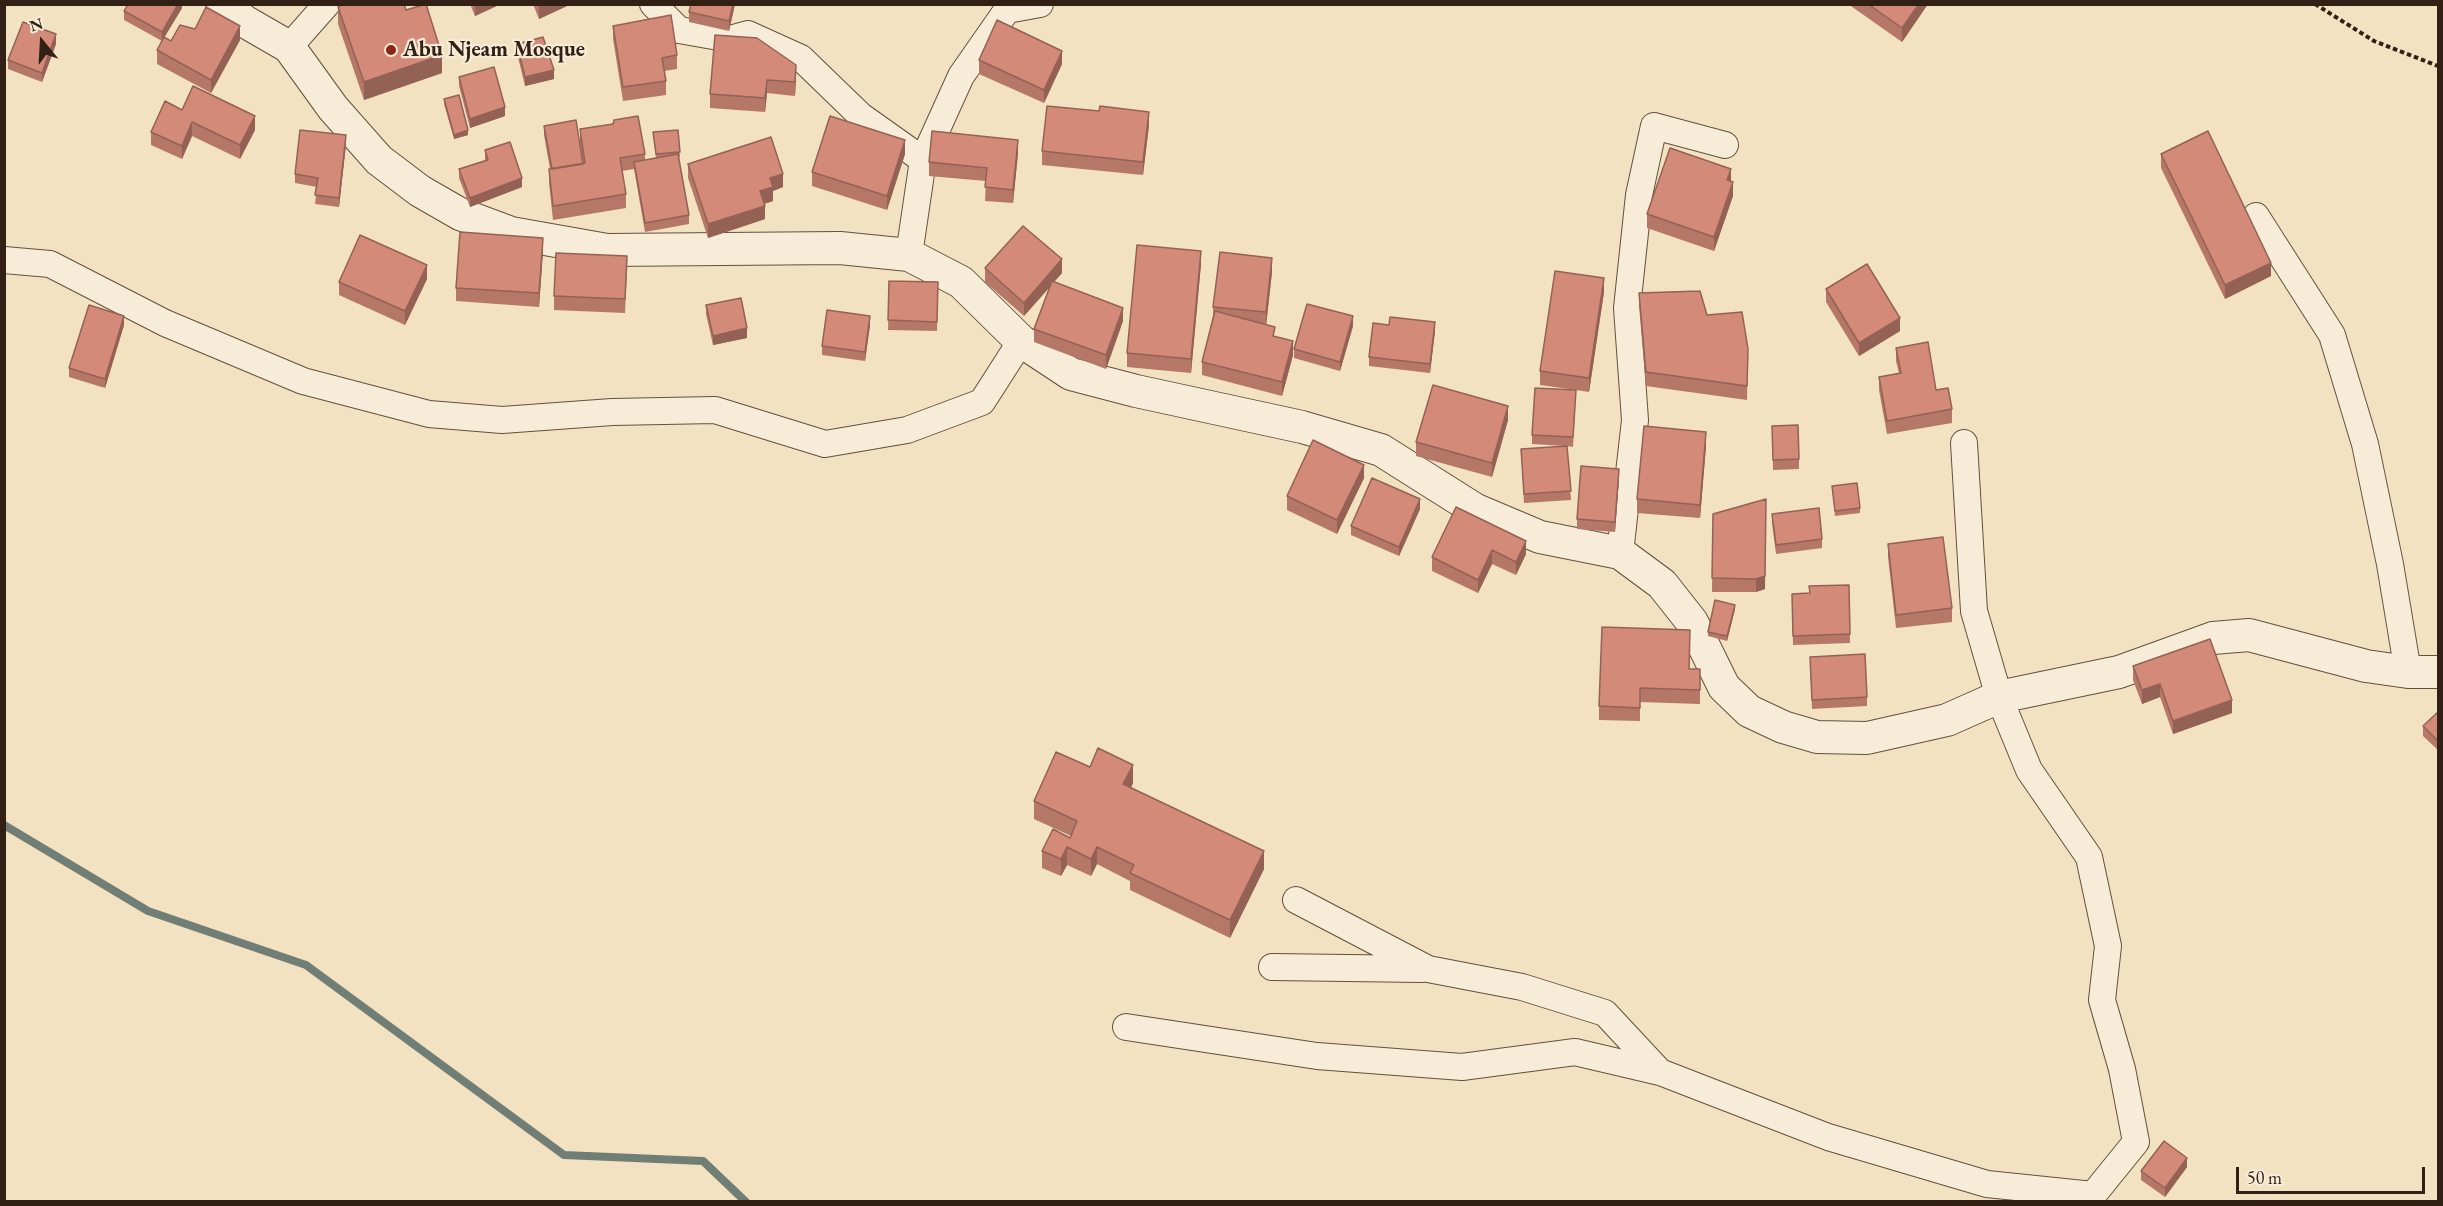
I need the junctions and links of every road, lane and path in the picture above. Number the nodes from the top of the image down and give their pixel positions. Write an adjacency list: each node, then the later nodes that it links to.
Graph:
1 (222, 4): 6 (street)
2 (327, 4): 6 (street)
3 (653, 4): 9 (street)
4 (1040, 4): 9 (street)
5 (2316, 4): 7 (path)
6 (289, 47): 11 (street)
7 (2439, 66)
8 (1725, 145): 15 (street)
9 (923, 160): 11 (street)
10 (2256, 216): 16 (street)
11 (909, 255): 13 (street)
12 (4, 260): 13 (street)
13 (1021, 341): 15 (street)
14 (1964, 443): 18 (street)
15 (1620, 553): 18 (street)
16 (2408, 672): 17 (street); 18 (street)
17 (2439, 672)
18 (1999, 697): 24 (street)
19 (1296, 900): 21 (street)
20 (1272, 967): 21 (street)
21 (1428, 969): 23 (street)
22 (1126, 1027): 23 (street)
23 (1660, 1072): 24 (street)
24 (2094, 1198)

